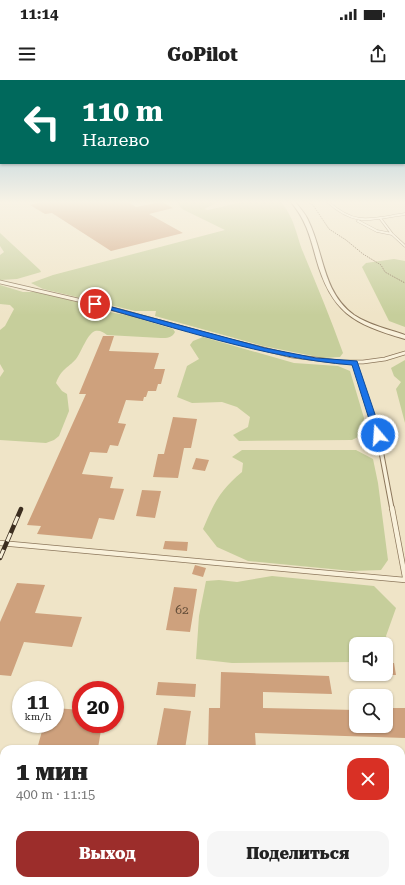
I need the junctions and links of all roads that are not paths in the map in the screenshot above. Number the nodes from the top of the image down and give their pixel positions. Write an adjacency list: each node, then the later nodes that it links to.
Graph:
1 (313, 240): 3 (street)
2 (0, 282): 5 (lane)
3 (405, 337)
4 (405, 353): 5 (lane)
5 (354, 363): 7 (lane)
6 (0, 543): 7 (lane)
7 (405, 578)

